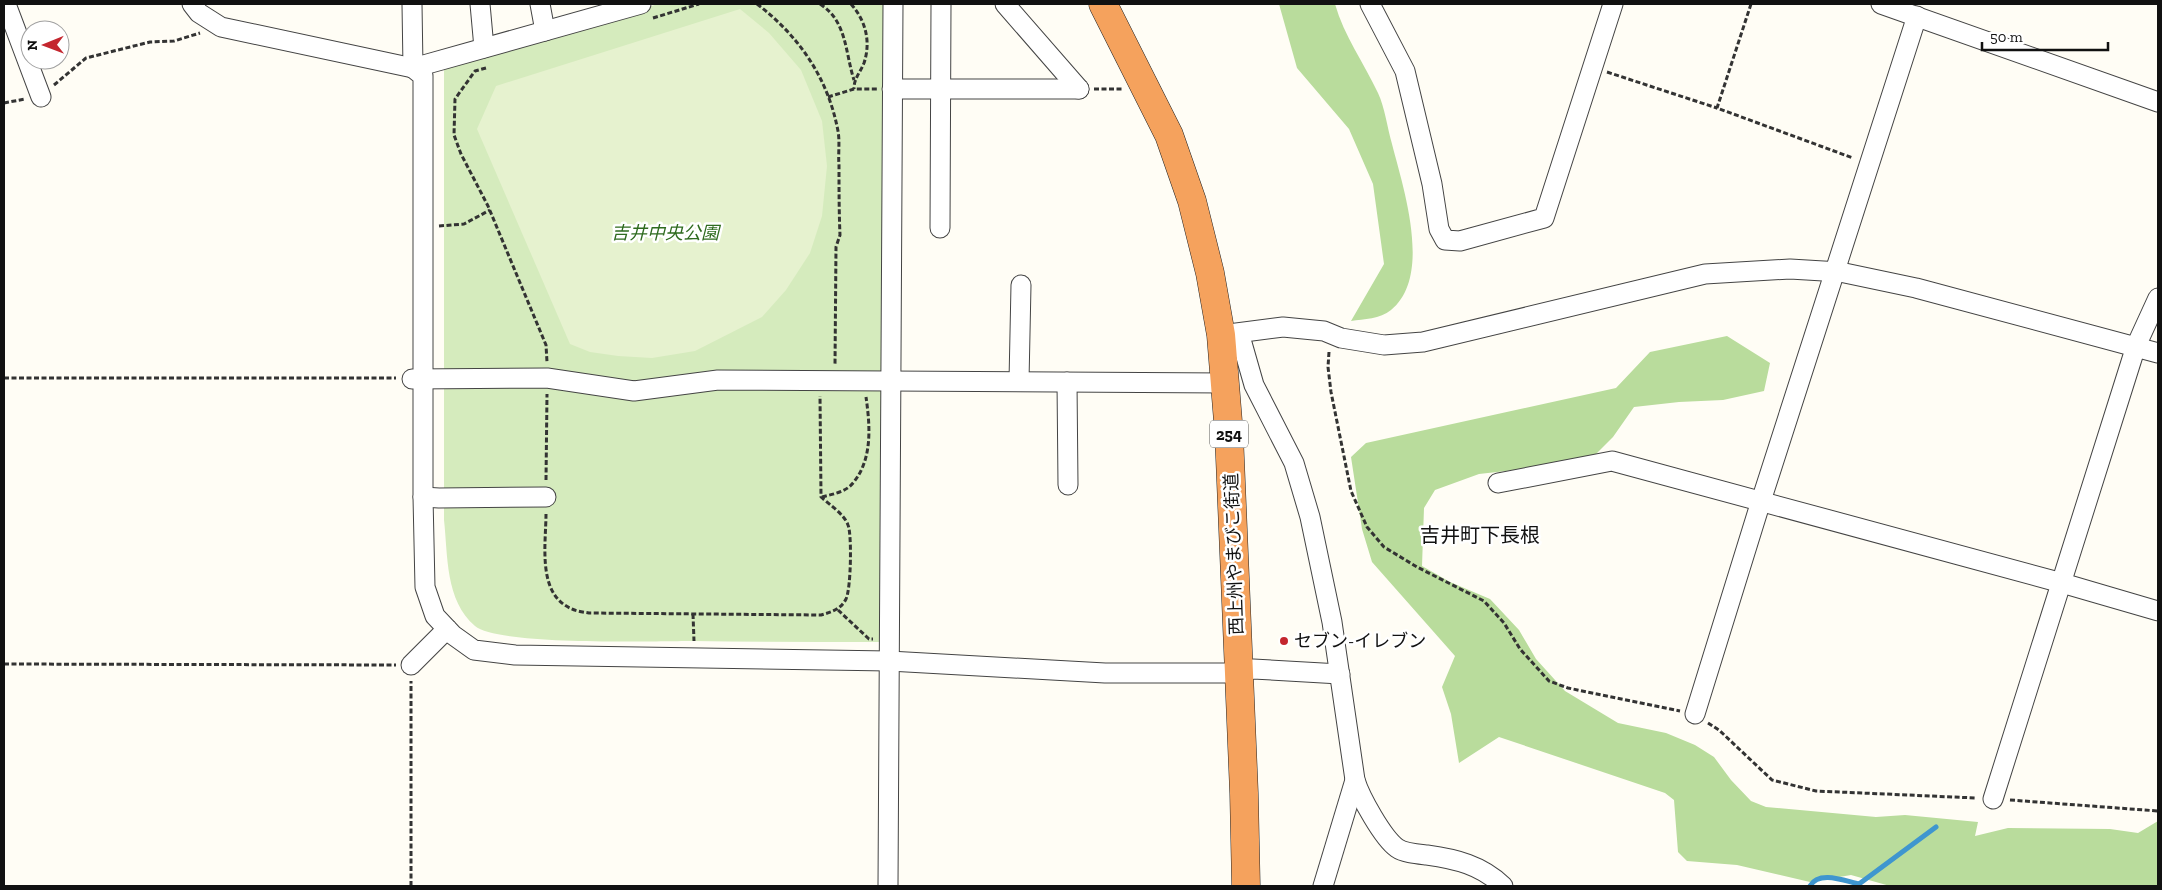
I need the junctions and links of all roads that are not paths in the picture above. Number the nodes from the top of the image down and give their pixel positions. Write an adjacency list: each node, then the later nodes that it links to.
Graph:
1 (6, 4): 20 (street)
2 (192, 4): 17 (street)
3 (412, 4): 17 (street)
4 (480, 4): 16 (street)
5 (540, 4): 15 (street)
6 (893, 4): 18 (street)
7 (941, 4): 19 (street)
8 (1005, 4): 19 (street)
9 (1103, 4): 26 (highway, 西上州やまびこ街道 / 254)
10 (1370, 4): 11 (street)
11 (1613, 4)
12 (1881, 4): 14 (street)
13 (646, 11): 15 (street)
14 (1917, 16): 21 (street); 23 (street)
15 (545, 31): 16 (street)
16 (484, 48): 17 (street)
17 (418, 72): 29 (street)
18 (892, 89): 19 (street); 30 (street)
19 (941, 89): 22 (street)
20 (41, 97)
21 (2158, 102)
22 (940, 228)
23 (1836, 272): 26 (street); 27 (street); 38 (street)
24 (1021, 285): 31 (street)
25 (2158, 298): 27 (street)
26 (1232, 339): 33 (highway, 西上州やまびこ街道 / 254); 45 (street)
27 (2136, 346): 28 (street); 39 (street)
28 (2158, 352)
29 (417, 378): 30 (street); 36 (street)
30 (890, 380): 31 (street); 42 (street)
31 (1019, 381): 32 (street)
32 (1067, 382): 33 (street); 35 (street)
33 (1225, 384): 44 (highway, 西上州やまびこ街道 / 254)
34 (1498, 483): 38 (street)
35 (1068, 485)
36 (422, 497): 37 (street); 41 (street)
37 (546, 497)
38 (1760, 501): 39 (street); 46 (street)
39 (2062, 583): 40 (street); 48 (street)
40 (2158, 611)
41 (446, 629): 42 (street); 43 (street)
42 (889, 661): 44 (street); 49 (street)
43 (411, 665)
44 (1239, 673): 45 (street); 50 (highway, 西上州やまびこ街道 / 254)
45 (1340, 674): 47 (street)
46 (1695, 714)
47 (1355, 780): 51 (street); 52 (street)
48 (1993, 798)
49 (888, 886)
50 (1246, 886)
51 (1322, 886)
52 (1503, 886)

